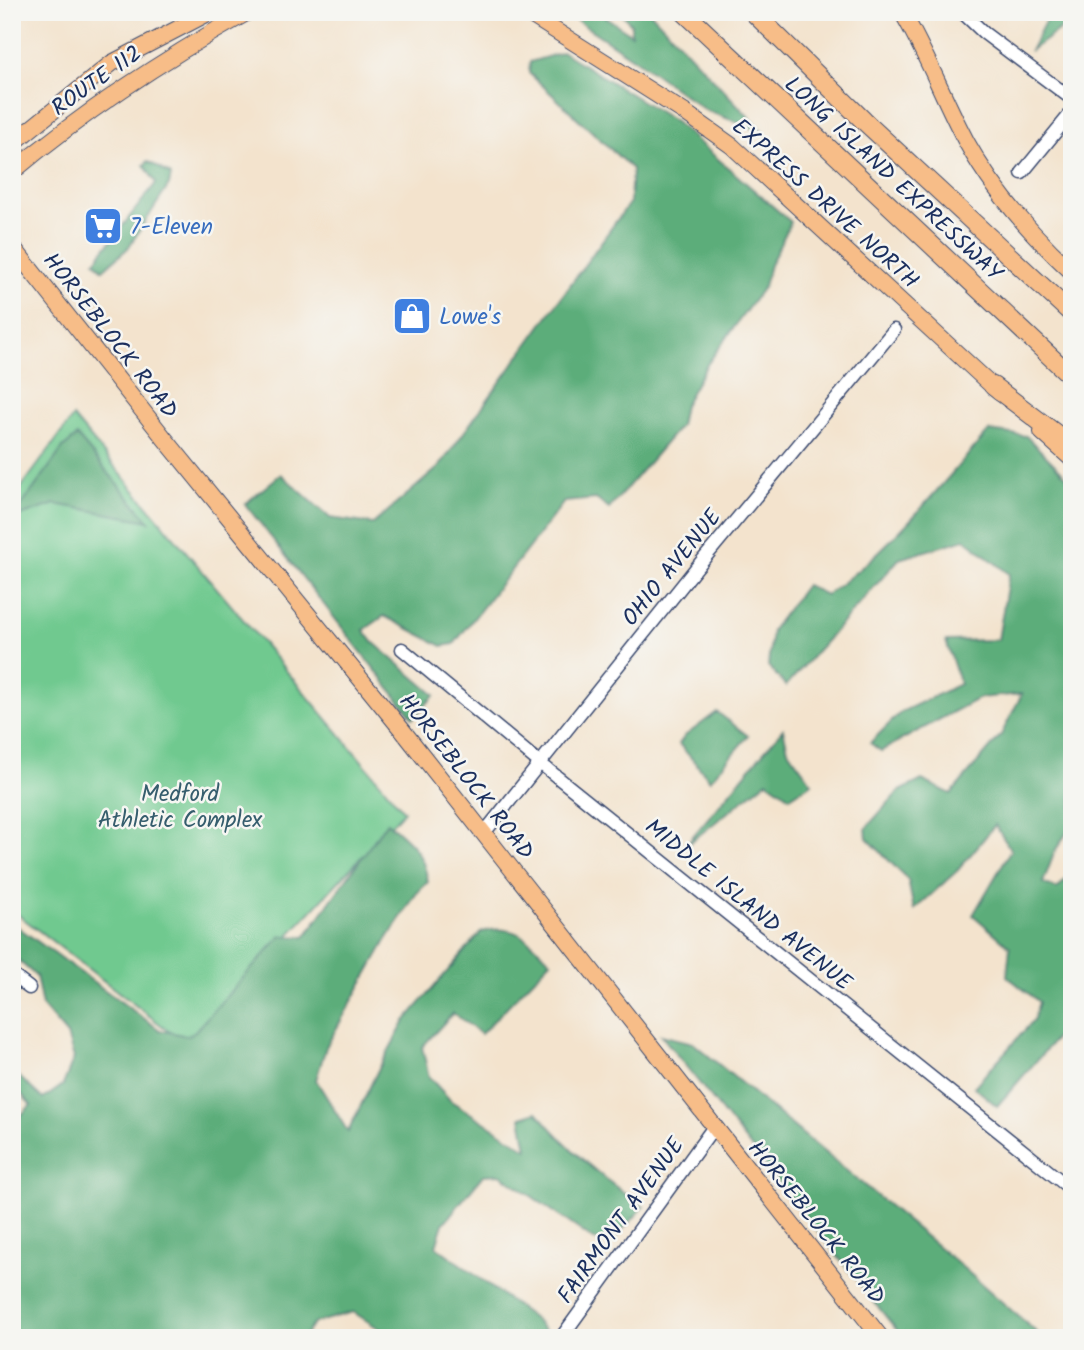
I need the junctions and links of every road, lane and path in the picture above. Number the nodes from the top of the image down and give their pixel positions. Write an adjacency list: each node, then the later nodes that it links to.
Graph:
1 (210, 12): 10 (main road, ROUTE 112)
2 (248, 12): 11 (main road, ROUTE 112)
3 (526, 12): 18 (main road, EXPRESS DRIVE NORTH)
4 (684, 12): 17 (highway, LONG ISLAND EXPRESSWAY)
5 (753, 12): 15 (highway, LONG ISLAND EXPRESSWAY)
6 (902, 12): 14 (main road)
7 (962, 12): 8 (street)
8 (1072, 99)
9 (1072, 112): 12 (street)
10 (12, 144)
11 (12, 173)
12 (1022, 173)
13 (12, 246): 23 (main road, HORSEBLOCK ROAD)
14 (1072, 272)
15 (1072, 314)
16 (894, 330): 22 (street, OHIO AVENUE)
17 (1072, 377)
18 (993, 386): 19 (highway); 20 (main road, EXPRESS DRIVE NORTH)
19 (1072, 446)
20 (1072, 459)
21 (402, 649): 22 (street, MIDDLE ISLAND AVENUE)
22 (541, 764): 23 (street, OHIO AVENUE); 27 (street, MIDDLE ISLAND AVENUE)
23 (484, 834): 26 (main road, HORSEBLOCK ROAD)
24 (12, 975): 25 (street)
25 (29, 988)
26 (713, 1128): 28 (street, FAIRMONT AVENUE); 29 (main road, HORSEBLOCK ROAD)
27 (1072, 1190)
28 (561, 1338)
29 (881, 1338)

